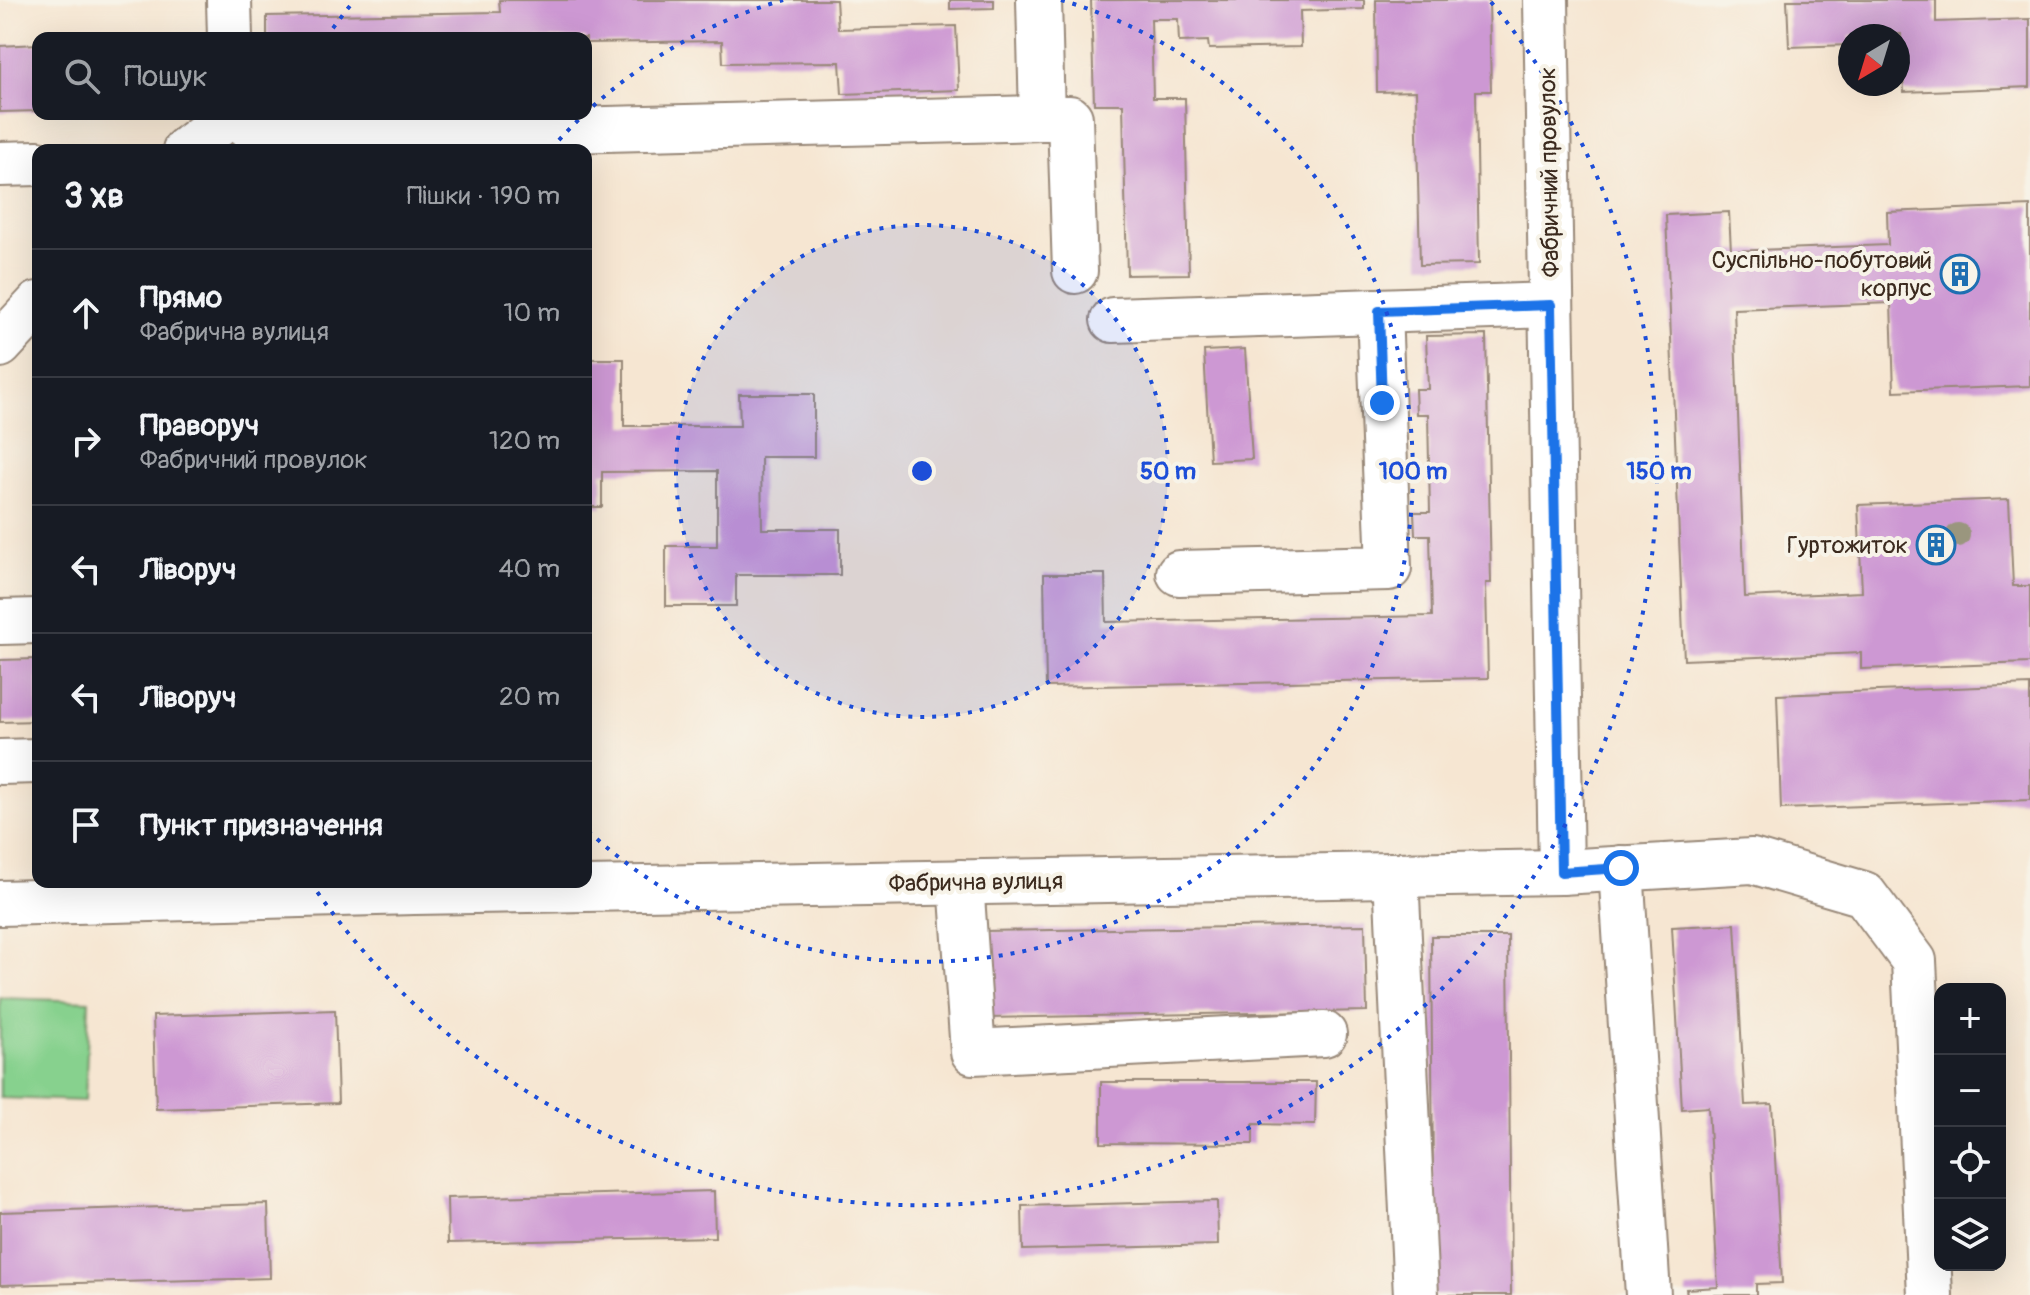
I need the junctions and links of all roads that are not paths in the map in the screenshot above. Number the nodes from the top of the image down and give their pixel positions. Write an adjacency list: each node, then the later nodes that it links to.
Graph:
1 (229, 0): 4 (street)
2 (1039, 0): 5 (street)
3 (1546, 0): 15 (street, Фабричний провулок)
4 (230, 32)
5 (1042, 118): 9 (street); 14 (street)
6 (225, 120): 10 (street)
7 (233, 120): 11 (street)
8 (240, 120): 9 (street)
9 (373, 142)
10 (193, 144)
11 (235, 144)
12 (32, 163): 13 (street)
13 (0, 164)
14 (1075, 271)
15 (1551, 305): 17 (street); 26 (street, Фабричний провулок)
16 (32, 310): 19 (street)
17 (1379, 311): 18 (street); 20 (street)
18 (1113, 320)
19 (0, 345)
20 (1179, 573)
21 (32, 621): 22 (street)
22 (0, 622)
23 (32, 761): 24 (street)
24 (0, 762)
25 (1621, 868): 26 (street, Фабрична вулиця); 34 (street); 35 (street, Фабрична вулиця)
26 (1561, 872): 27 (street, Фабрична вулиця)
27 (1396, 875): 28 (street, Фабрична вулиця); 33 (street)
28 (961, 882): 29 (street, Фабрична вулиця); 32 (street)
29 (592, 885)
30 (388, 888): 31 (street, Фабрична вулиця)
31 (0, 903)
32 (1324, 1034)
33 (1416, 1295)
34 (1648, 1295)
35 (1930, 1295)

